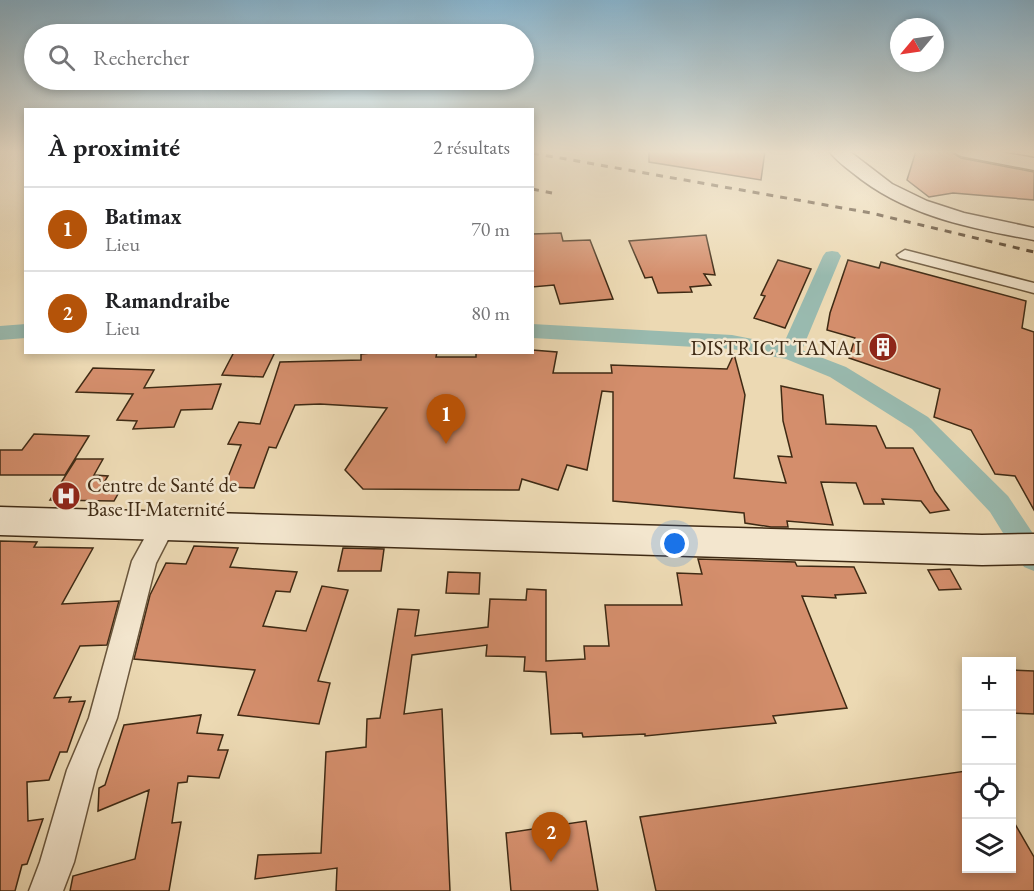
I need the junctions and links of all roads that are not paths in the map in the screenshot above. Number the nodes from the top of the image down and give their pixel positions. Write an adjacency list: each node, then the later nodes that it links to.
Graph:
1 (894, 193): 2 (street)
2 (1034, 234)
3 (905, 255): 4 (street)
4 (1034, 288)
5 (0, 521): 6 (street)
6 (163, 526): 7 (street); 8 (street)
7 (1034, 549)
8 (46, 891)

